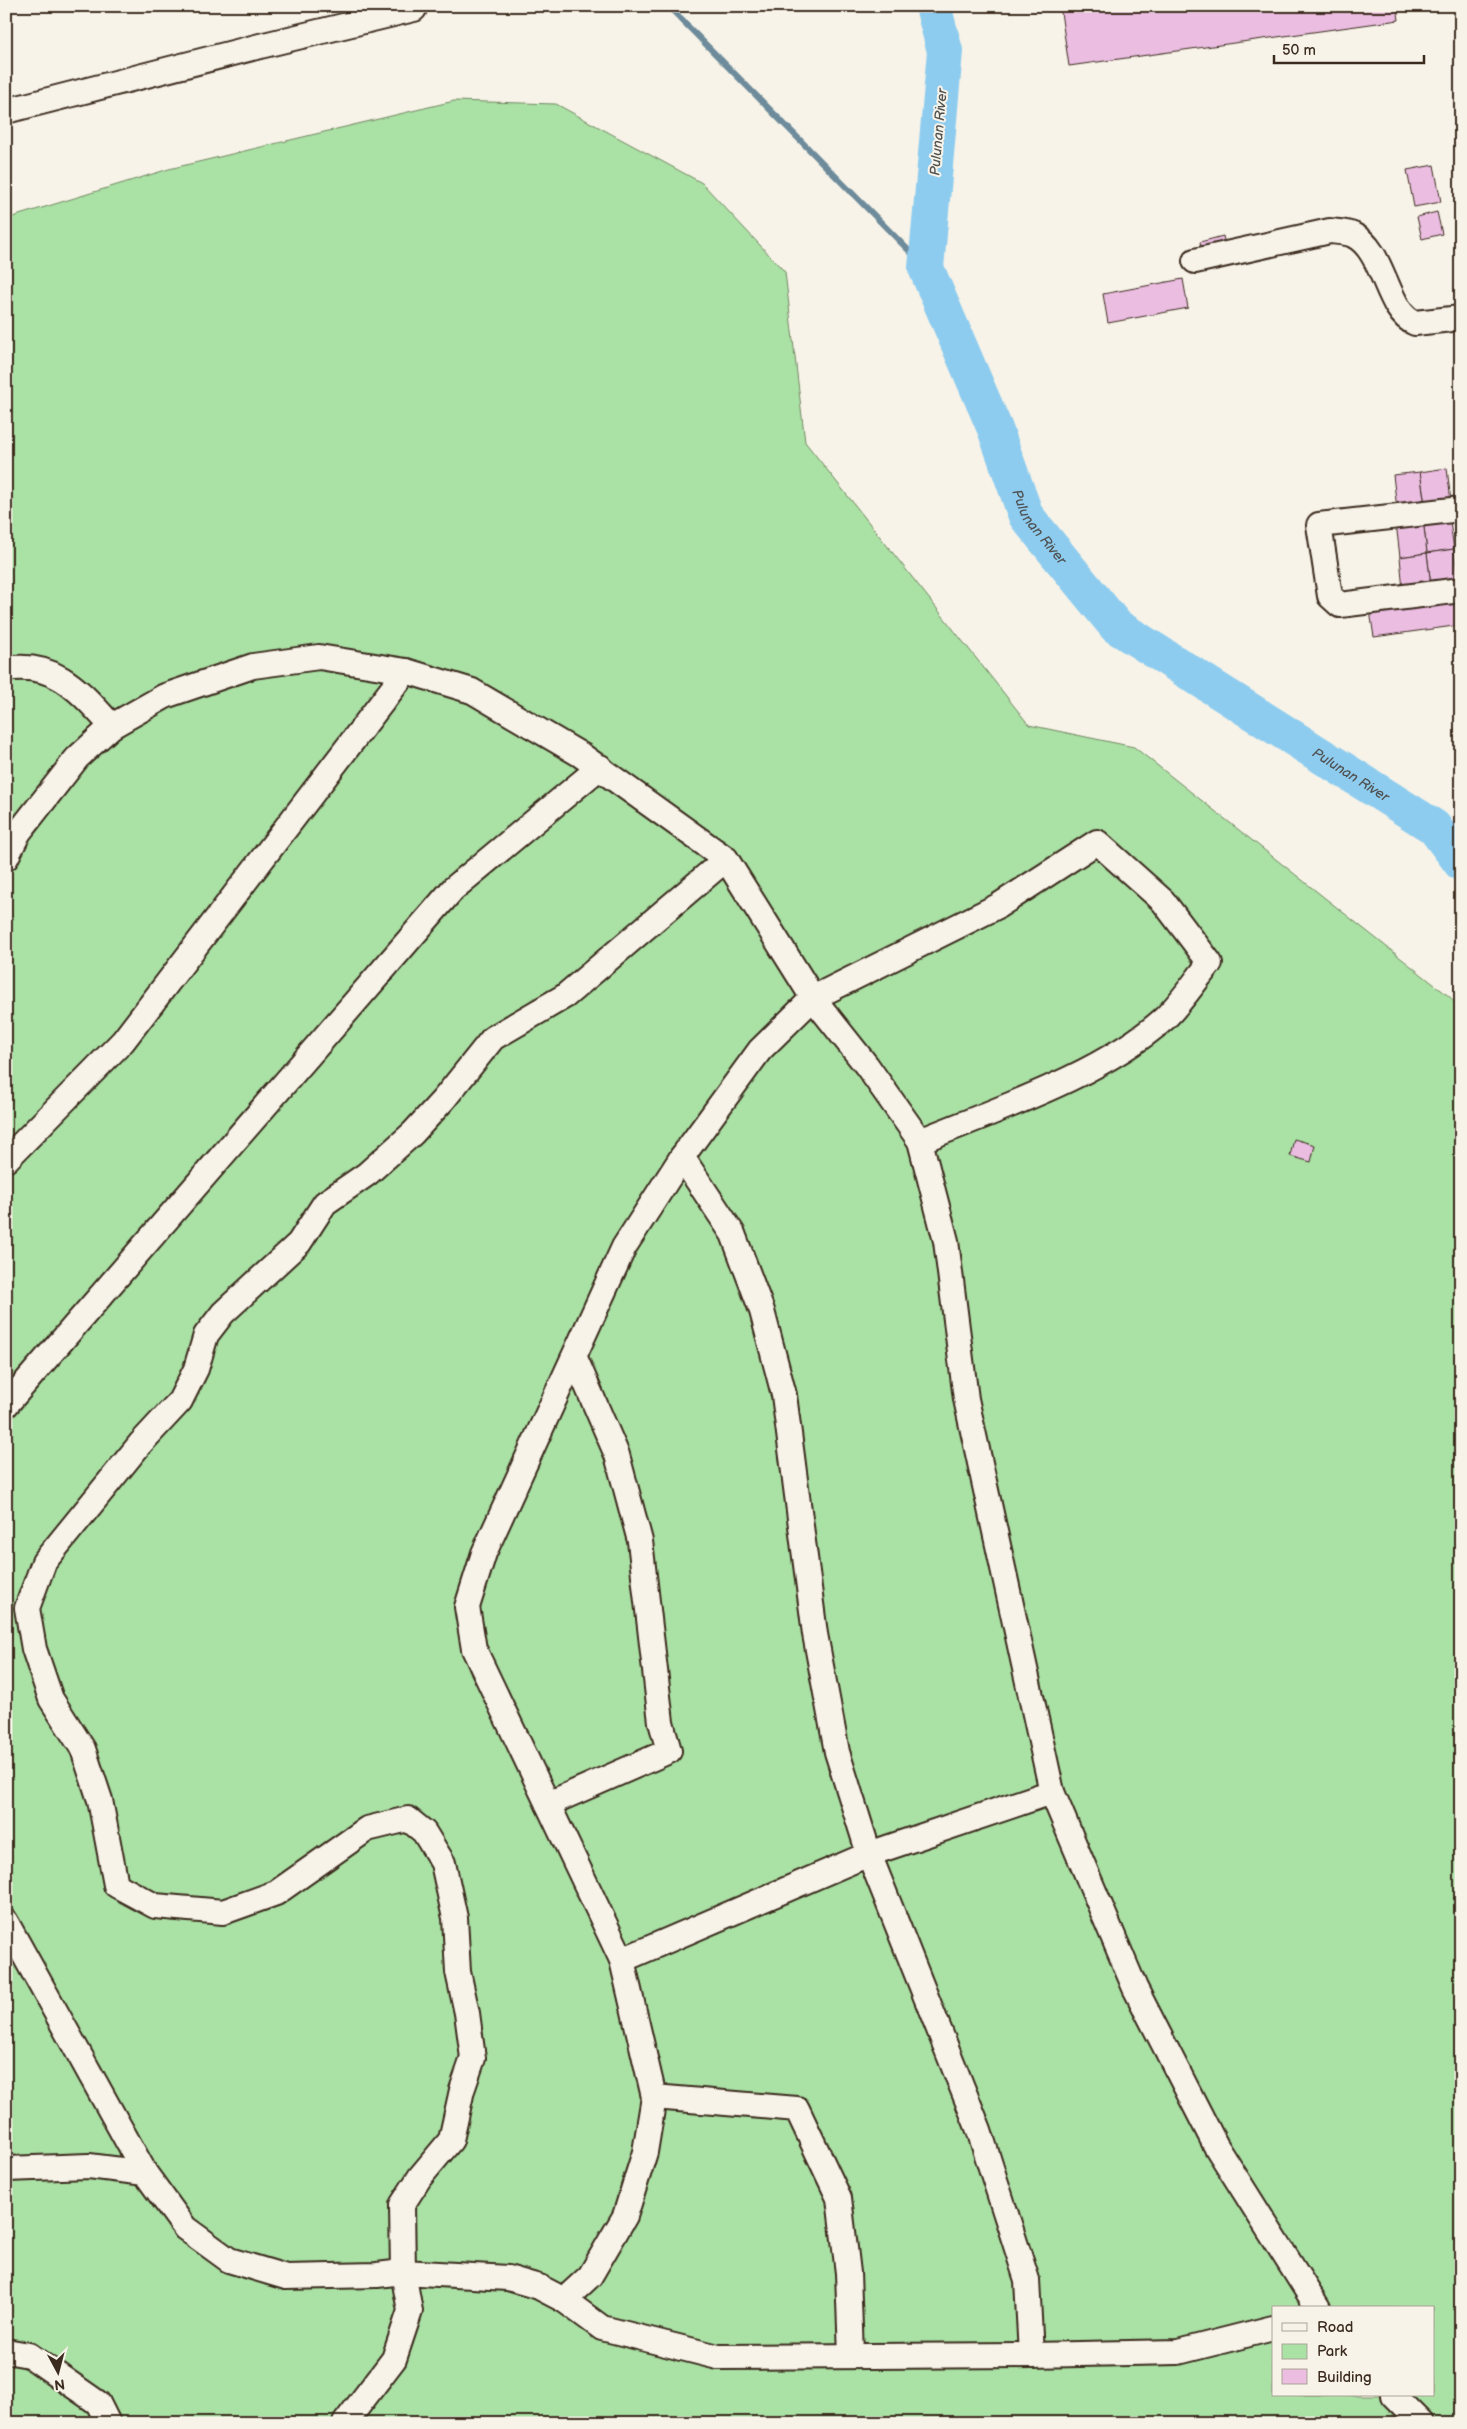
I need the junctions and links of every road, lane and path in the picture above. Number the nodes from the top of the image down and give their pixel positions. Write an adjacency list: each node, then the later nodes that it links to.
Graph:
1 (414, 9): 2 (street)
2 (6, 111)
3 (1195, 261): 4 (street)
4 (1461, 318)
5 (1461, 509): 6 (street)
6 (1461, 590)
7 (6, 669): 9 (street)
8 (406, 671): 9 (street); 10 (street); 16 (street)
9 (112, 726): 11 (street)
10 (600, 767): 12 (street); 18 (street)
11 (6, 858)
12 (726, 859): 13 (street); 27 (street)
13 (812, 998): 14 (street); 14 (street); 15 (street)
14 (920, 1141): 19 (street)
15 (682, 1157): 17 (street); 21 (street)
16 (6, 1160)
17 (575, 1358): 20 (street); 20 (street)
18 (6, 1405)
19 (1052, 1792): 21 (street); 29 (street)
20 (548, 1804): 23 (street)
21 (868, 1854): 23 (street); 33 (street)
22 (6, 1922): 26 (street)
23 (622, 1960): 24 (street)
24 (654, 2097): 28 (street); 32 (street)
25 (6, 2169): 26 (street)
26 (145, 2173): 27 (street)
27 (403, 2272): 28 (street); 36 (street)
28 (564, 2300): 32 (street)
29 (1317, 2306)
30 (1272, 2328): 33 (street)
31 (6, 2351): 35 (street)
32 (852, 2355): 33 (street)
33 (1031, 2355)
34 (1394, 2396): 37 (street)
35 (108, 2423)
36 (345, 2423)
37 (1421, 2423)

